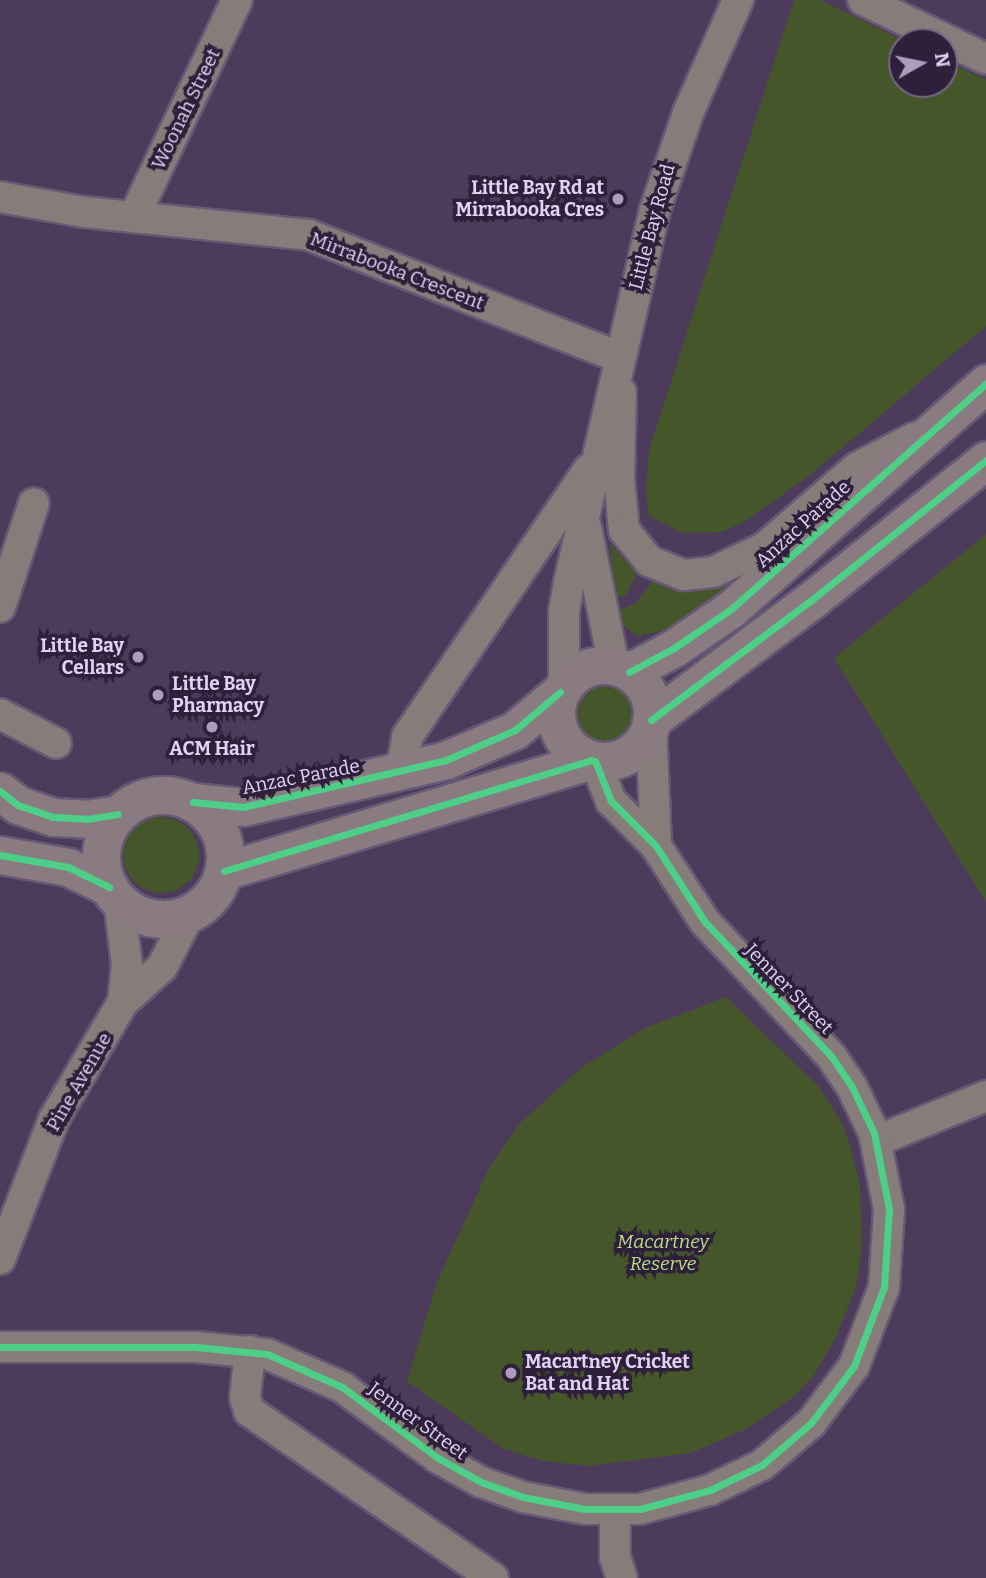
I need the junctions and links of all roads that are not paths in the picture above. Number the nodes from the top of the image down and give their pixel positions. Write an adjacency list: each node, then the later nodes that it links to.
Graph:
1 (237, 0): 6 (street, Woonah Street)
2 (738, 0): 7 (street, Little Bay Road)
3 (863, 0): 4 (street)
4 (986, 58)
5 (0, 197): 6 (street, Mirrabooka Crescent)
6 (134, 217): 7 (street, Mirrabooka Crescent)
7 (618, 357): 9 (street); 11 (street, Little Bay Road)
8 (986, 383): 9 (main road, Anzac Parade)
9 (931, 431): 15 (main road, Anzac Parade)
10 (986, 460): 18 (main road)
11 (593, 463): 13 (street, Little Bay Road); 21 (street, Little Bay Road)
12 (34, 503): 14 (street)
13 (583, 517): 15 (street, Little Bay Road); 16 (street, Little Bay Road)
14 (0, 607)
15 (621, 669): 16 (main road); 18 (main road)
16 (562, 689): 20 (main road); 21 (main road, Anzac Parade)
17 (0, 714): 19 (street)
18 (651, 721): 20 (main road); 25 (street)
19 (56, 743)
20 (593, 760): 25 (street, Jenner Street); 27 (main road)
21 (401, 772): 23 (main road, Anzac Parade)
22 (0, 792): 24 (main road)
23 (193, 802): 24 (main road); 27 (main road)
24 (118, 814): 28 (main road)
25 (656, 846): 32 (street, Jenner Street)
26 (0, 855): 28 (main road)
27 (224, 871): 29 (main road)
28 (114, 894): 29 (main road); 30 (street, Pine Avenue)
29 (190, 913): 30 (street)
30 (123, 1002): 33 (street, Pine Avenue)
31 (986, 1096): 32 (street)
32 (876, 1140): 36 (street, Jenner Street)
33 (0, 1259)
34 (0, 1347): 35 (street, Jenner Street)
35 (250, 1351): 36 (street, Jenner Street); 37 (street)
36 (615, 1510): 38 (street)
37 (493, 1578)
38 (622, 1578)

